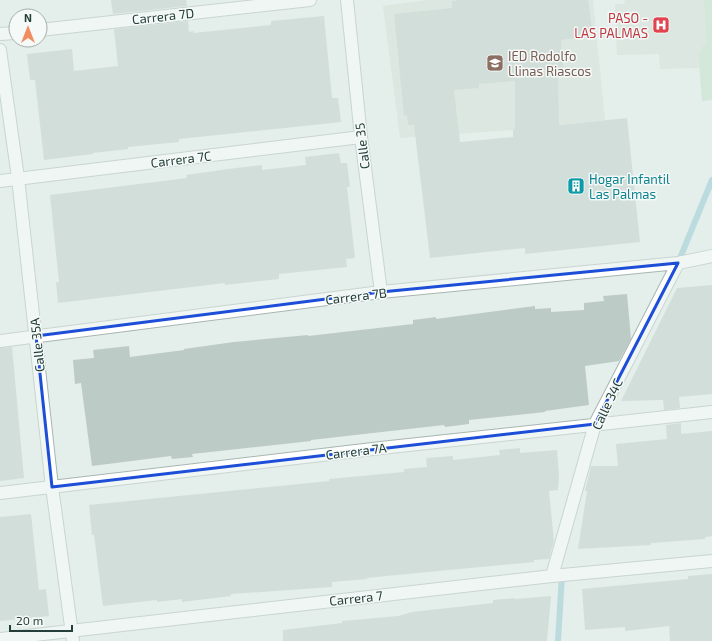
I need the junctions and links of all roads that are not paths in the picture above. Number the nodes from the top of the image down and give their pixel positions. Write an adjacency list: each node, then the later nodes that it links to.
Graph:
1 (310, 0): 3 (street, Carrera 7D)
2 (347, 0): 5 (street, Calle 35)
3 (48, 29)
4 (0, 50): 6 (street, Calle 35A)
5 (361, 137): 6 (street, Carrera 7C); 10 (street, Calle 35)
6 (18, 178): 7 (street, Carrera 7C); 11 (street, Calle 35A)
7 (0, 181)
8 (712, 256): 9 (street, Carrera 7B)
9 (678, 263): 10 (street, Carrera 7B); 14 (street, Calle 34C)
10 (381, 292): 11 (street, Carrera 7B)
11 (36, 336): 12 (street, Carrera 7B); 15 (street, Calle 35A)
12 (0, 341)
13 (712, 412): 14 (street, Carrera 7A)
14 (595, 424): 15 (street, Carrera 7A); 18 (street, Calle 34C)
15 (52, 487): 16 (street, Carrera 7A); 19 (street, Calle 35A)
16 (0, 493)
17 (712, 561): 18 (street, Carrera 7)
18 (552, 576): 19 (street, Carrera 7)
19 (72, 636): 20 (street, Carrera 7)
20 (0, 639)

